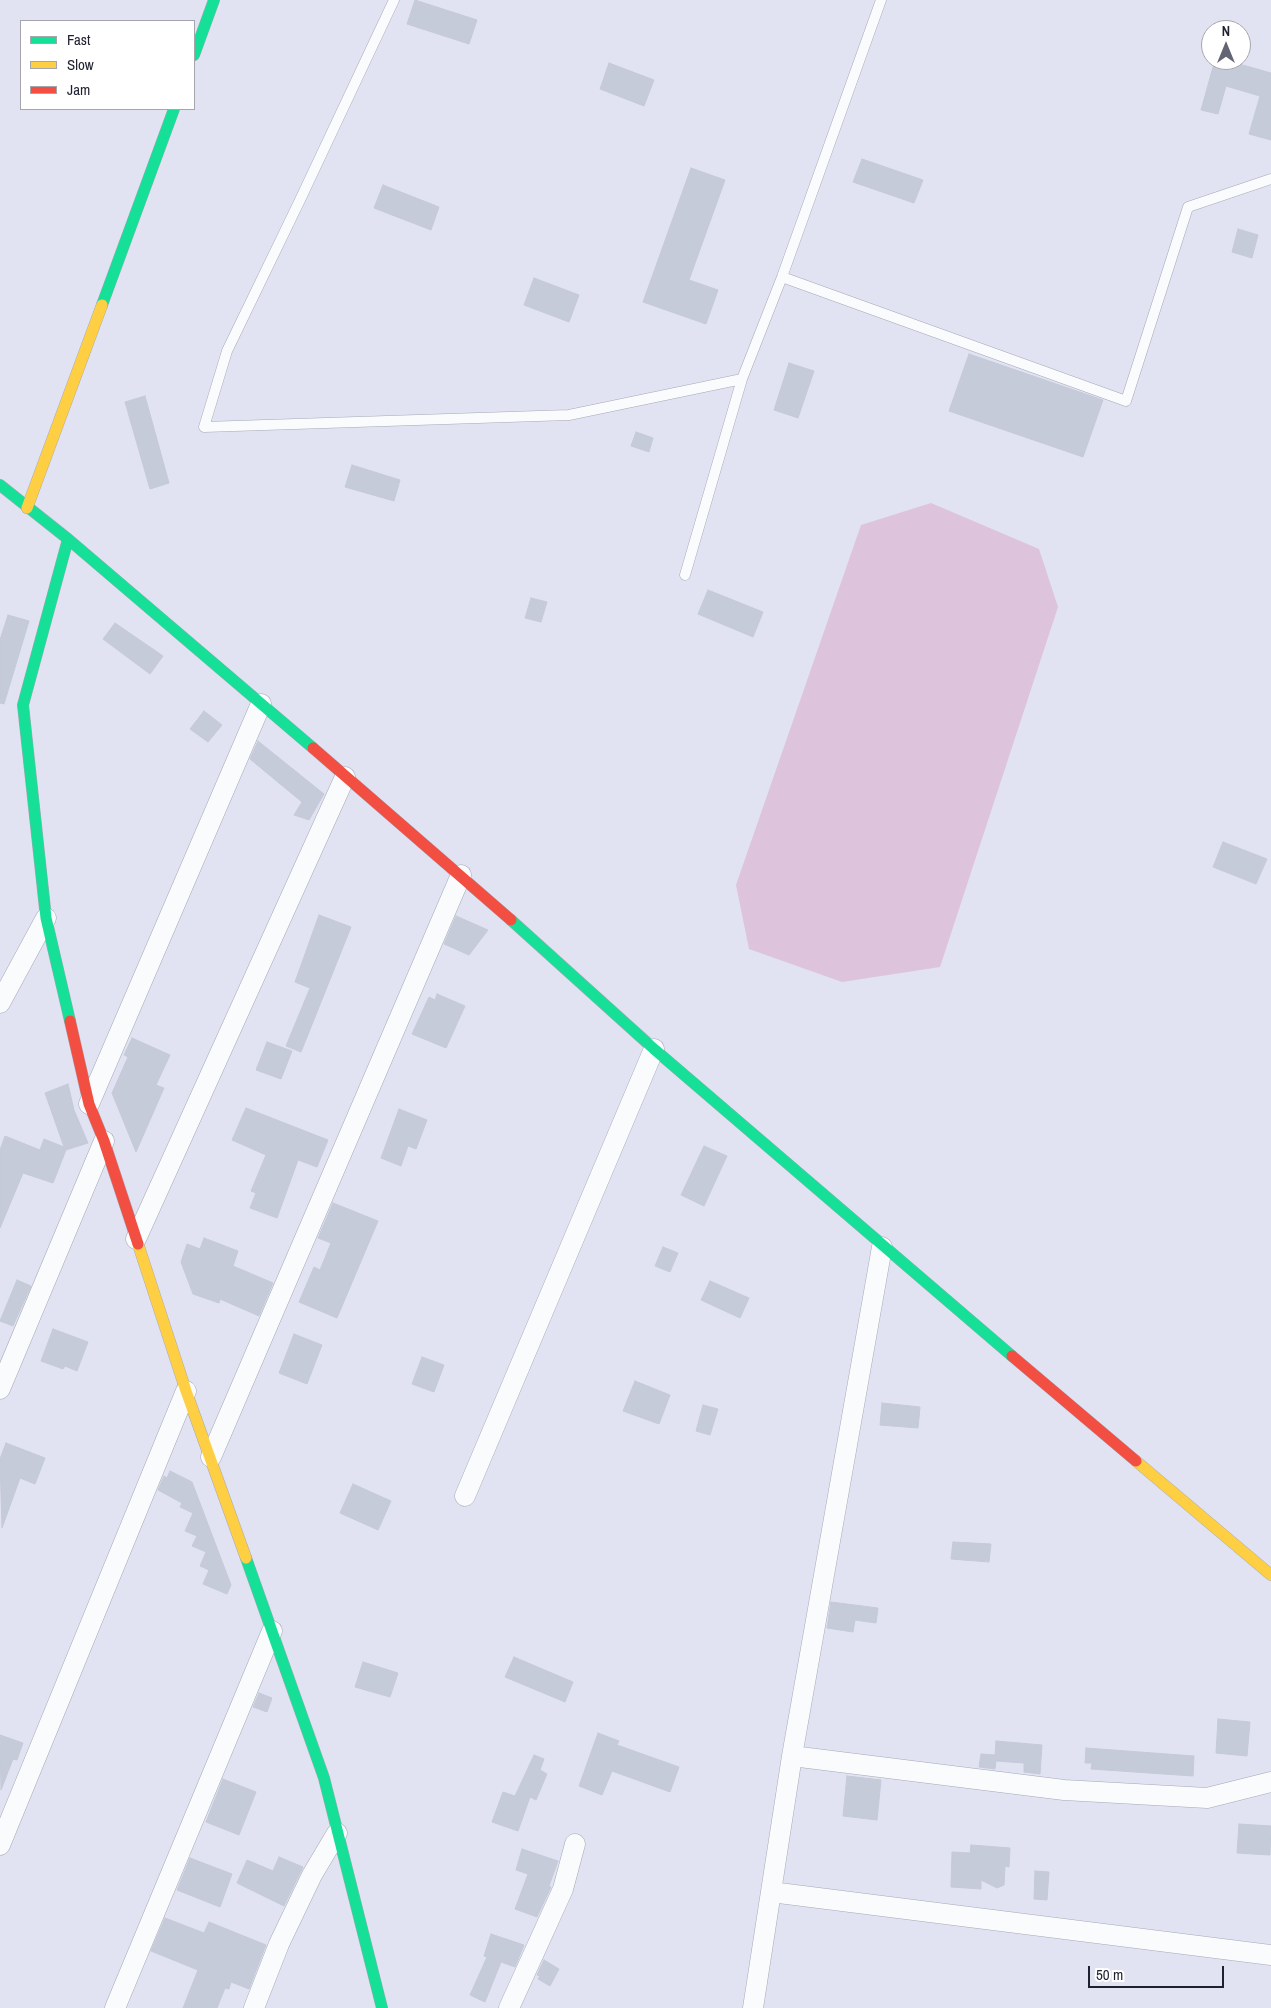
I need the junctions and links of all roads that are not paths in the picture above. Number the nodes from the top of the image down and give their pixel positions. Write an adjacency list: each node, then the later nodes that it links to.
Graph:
1 (214, 0): 4 (street)
2 (394, 0): 8 (lane)
3 (881, 0): 7 (lane)
4 (195, 52)
5 (174, 110): 10 (street)
6 (1271, 179): 7 (lane)
7 (782, 277): 8 (lane)
8 (742, 379): 12 (lane)
9 (0, 485): 10 (street)
10 (27, 508): 11 (street)
11 (68, 539): 13 (street); 16 (street)
12 (684, 575)
13 (261, 704): 14 (street); 19 (street)
14 (345, 777): 15 (street); 21 (street)
15 (461, 875): 18 (street); 25 (street)
16 (46, 918): 17 (street); 19 (street)
17 (0, 1003)
18 (654, 1049): 22 (street); 26 (street)
19 (89, 1104): 20 (street)
20 (104, 1141): 21 (street); 23 (street)
21 (136, 1239): 24 (street)
22 (882, 1247): 27 (street); 29 (street)
23 (0, 1389)
24 (186, 1391): 25 (street); 33 (street)
25 (211, 1458): 28 (street)
26 (465, 1496)
27 (1271, 1575)
28 (272, 1631): 31 (street); 36 (street)
29 (792, 1756): 30 (street); 34 (street)
30 (1271, 1782)
31 (337, 1833): 37 (street); 38 (street)
32 (575, 1844): 39 (street)
33 (0, 1845)
34 (771, 1892): 35 (street); 40 (street)
35 (1271, 1956)
36 (115, 2008)
37 (254, 2008)
38 (382, 2008)
39 (509, 2008)
40 (753, 2008)

